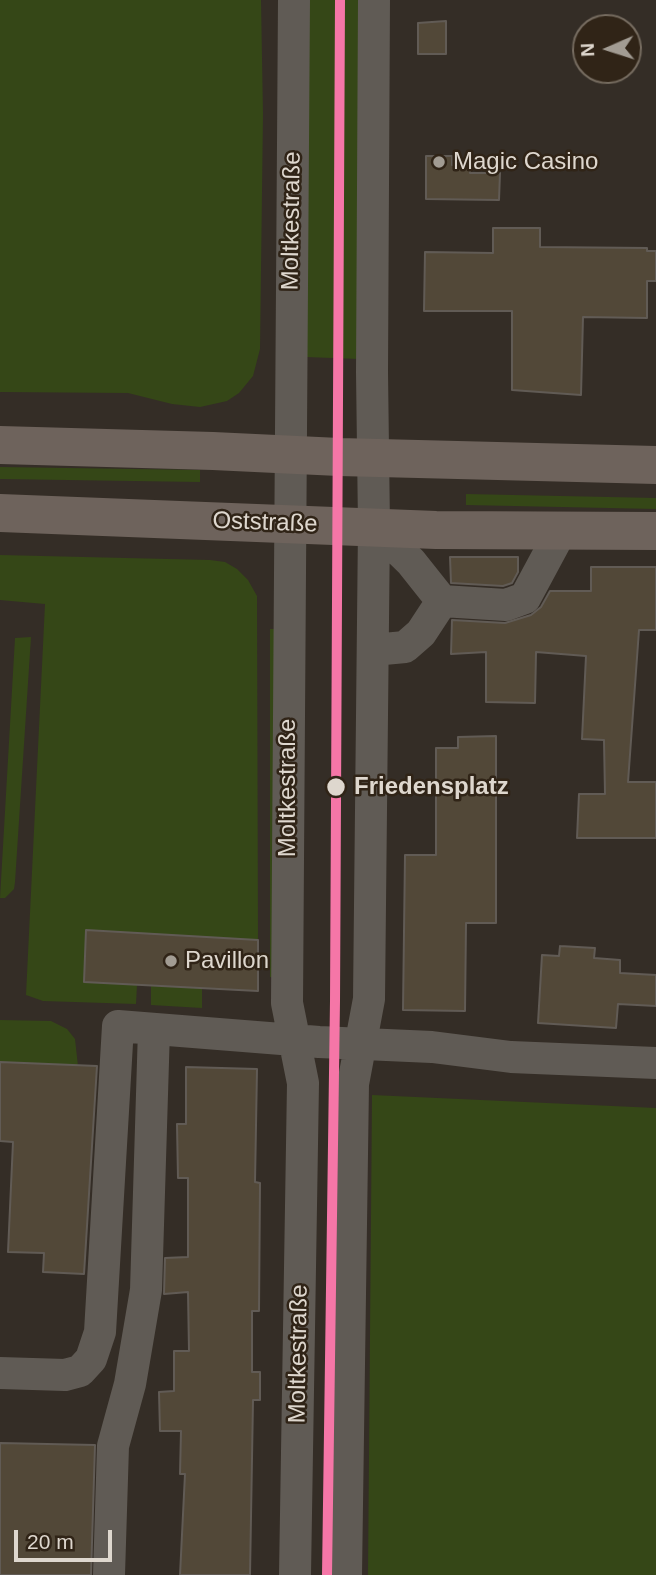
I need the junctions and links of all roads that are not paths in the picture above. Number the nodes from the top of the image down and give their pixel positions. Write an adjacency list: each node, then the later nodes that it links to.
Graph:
1 (294, 0): 4 (street, Moltkestraße)
2 (374, 0): 5 (street, Moltkestraße)
3 (0, 445): 4 (main road)
4 (291, 455): 5 (main road); 8 (street, Moltkestraße)
5 (373, 458): 6 (main road); 9 (street, Moltkestraße)
6 (656, 465)
7 (0, 513): 8 (main road, Oststraße)
8 (290, 524): 9 (main road, Oststraße); 15 (street, Moltkestraße)
9 (374, 527): 10 (main road, Oststraße); 12 (street); 13 (street, Moltkestraße)
10 (561, 531): 11 (main road, Oststraße); 12 (street)
11 (656, 531)
12 (442, 601): 13 (street)
13 (373, 650): 16 (street, Moltkestraße)
14 (154, 1029): 15 (street); 18 (street); 19 (street)
15 (293, 1040): 16 (street); 20 (street, Moltkestraße)
16 (361, 1044): 17 (street); 21 (street, Moltkestraße)
17 (656, 1063)
18 (0, 1373)
19 (109, 1575)
20 (295, 1575)
21 (346, 1575)

